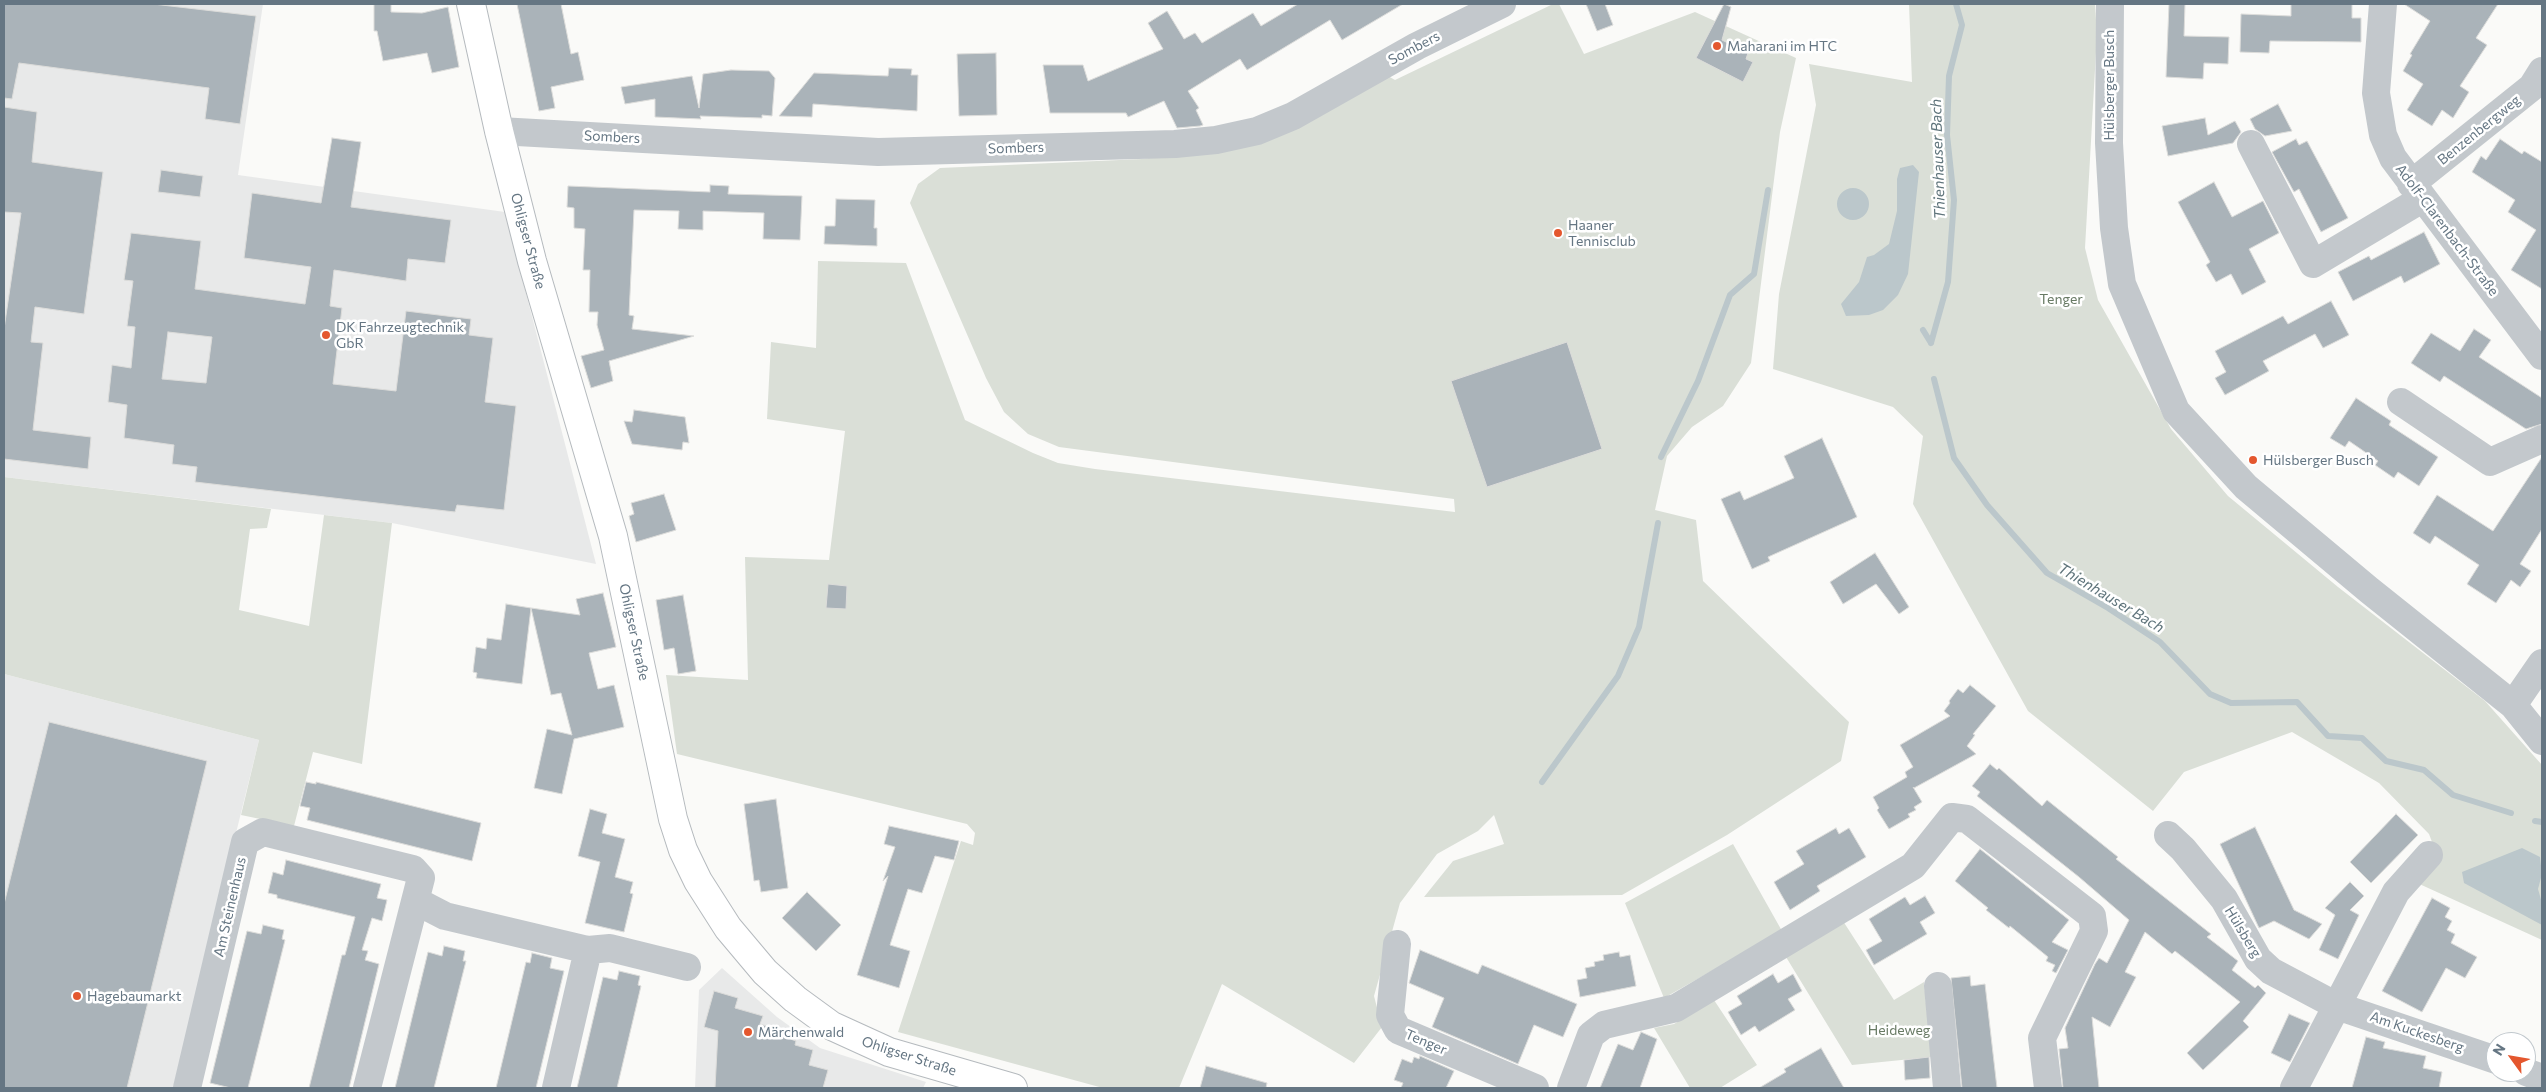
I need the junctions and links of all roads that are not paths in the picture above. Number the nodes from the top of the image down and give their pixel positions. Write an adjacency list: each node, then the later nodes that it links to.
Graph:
1 (471, 4): 6 (main road, Ohligser Straße)
2 (1502, 4): 6 (street, Sombers)
3 (2110, 4): 13 (street, Hülsberger Busch)
4 (2383, 4): 8 (street, Adolf-Clarenbach-Straße)
5 (2542, 71): 8 (street, Benzenbergweg)
6 (499, 131): 27 (main road, Ohligser Straße)
7 (2250, 144): 8 (street, Benzenbergweg)
8 (2416, 192): 9 (street, Adolf-Clarenbach-Straße)
9 (2542, 356)
10 (2401, 402): 11 (street)
11 (2542, 439)
12 (2542, 663): 13 (street)
13 (2513, 705): 14 (street, Hülsberger Busch)
14 (2542, 741)
15 (2168, 834): 22 (street, Hülsberg)
16 (2429, 855): 22 (street)
17 (416, 900): 19 (street); 24 (street, Am Steinenhaus); 25 (street, Am Steinenhaus)
18 (1397, 944): 28 (street, Tenger)
19 (588, 950): 20 (street); 26 (street)
20 (687, 967)
21 (1938, 986): 30 (street)
22 (2338, 1006): 23 (street, Am Kuckesberg); 32 (street)
23 (2486, 1057)
24 (187, 1088)
25 (367, 1088)
26 (556, 1088)
27 (1013, 1088)
28 (1535, 1088)
29 (1571, 1088): 31 (street)
30 (1944, 1088)
31 (2048, 1088)
32 (2294, 1088)

